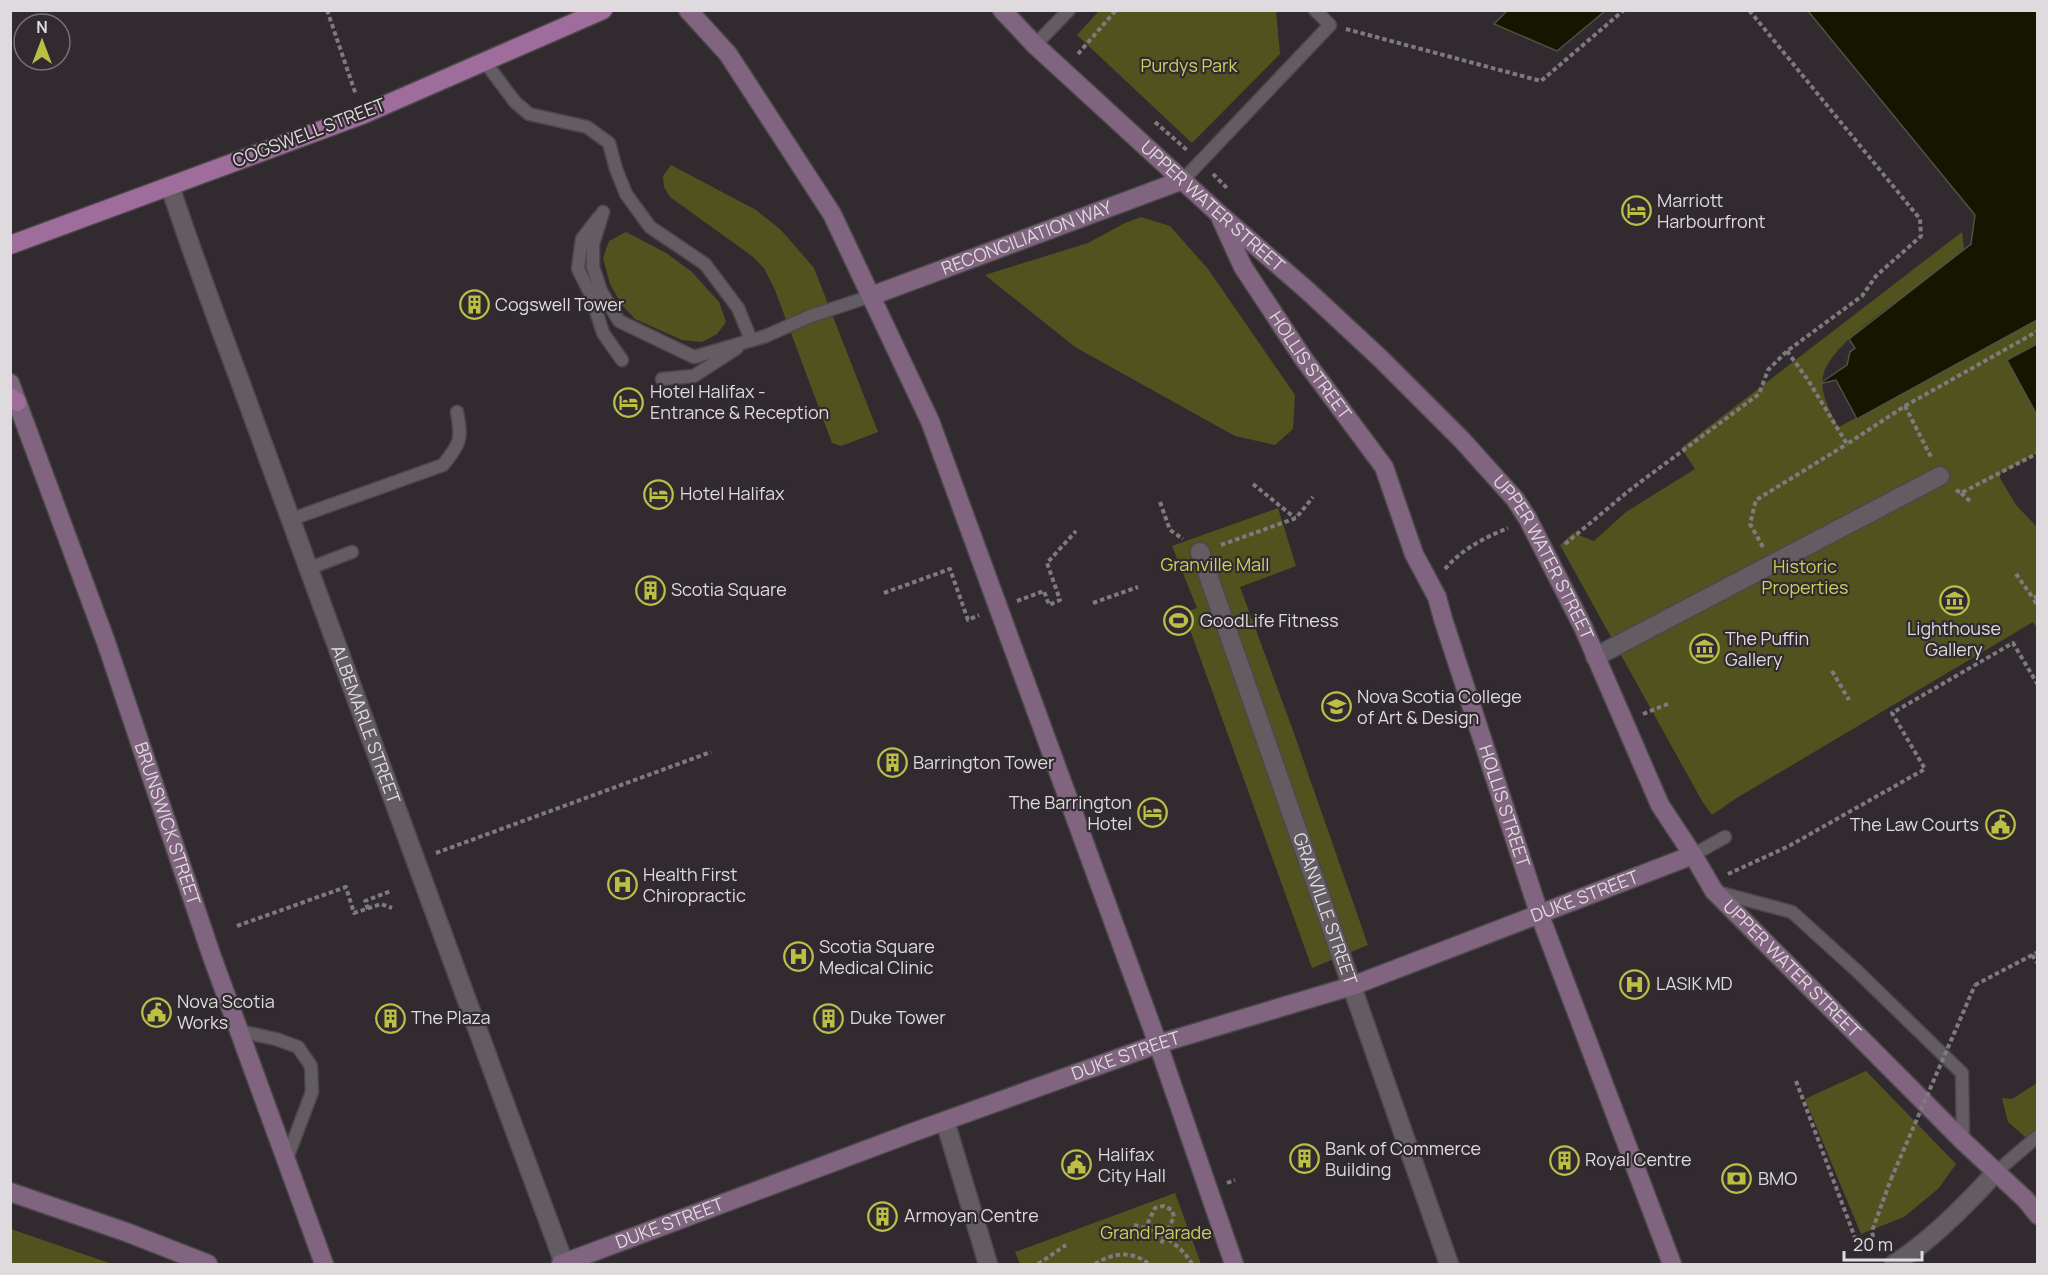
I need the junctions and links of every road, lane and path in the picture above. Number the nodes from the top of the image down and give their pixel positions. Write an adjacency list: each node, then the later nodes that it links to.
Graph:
1 (327, 10): 14 (path)
2 (603, 10): 13 (main road, COGSWELL STREET)
3 (688, 10): 19 (street)
4 (1002, 10): 11 (street, UPPER WATER STREET)
5 (1069, 10): 11 (lane)
6 (1116, 10): 12 (path)
7 (1315, 10): 10 (lane)
8 (1624, 10): 10 (path)
9 (1749, 10): 22 (path)
10 (1330, 25): 15 (lane)
11 (1035, 45): 15 (street, UPPER WATER STREET)
12 (1078, 54)
13 (484, 62): 14 (main road, COGSWELL STREET); 21 (lane)
14 (362, 115): 16 (main road, COGSWELL STREET)
15 (1183, 180): 17 (street, UPPER WATER STREET); 19 (street, RECONCILIATION WAY)
16 (170, 186): 18 (main road, COGSWELL STREET); 39 (street, ALBEMARLE STREET)
17 (1217, 212): 38 (street, UPPER WATER STREET); 49 (street, HOLLIS STREET)
18 (10, 245)
19 (871, 296): 21 (lane); 75 (street)
20 (2037, 331): 27 (path)
21 (751, 340): 23 (lane); 24 (lane)
22 (1787, 351): 29 (path); 44 (path)
23 (622, 360)
24 (662, 380)
25 (10, 383): 26 (street, BRUNSWICK STREET)
26 (14, 400): 74 (street, BRUNSWICK STREET)
27 (1905, 406): 29 (path); 31 (path)
28 (457, 412): 39 (lane)
29 (1847, 444): 45 (path)
30 (2037, 453): 33 (path)
31 (1940, 476): 33 (path); 45 (street)
32 (1253, 484): 37 (path)
33 (1961, 493): 36 (path)
34 (1313, 497): 37 (path)
35 (1160, 502): 40 (path)
36 (1971, 502)
37 (1296, 518): 43 (path)
38 (1528, 519): 44 (street, UPPER WATER STREET); 49 (path)
39 (289, 520): 46 (street, ALBEMARLE STREET)
40 (1170, 530)
41 (1076, 531): 51 (path)
42 (352, 552): 46 (lane)
43 (1200, 552): 73 (street, GRANVILLE STREET)
44 (1548, 558): 54 (street, UPPER WATER STREET)
45 (1773, 564): 54 (street)
46 (307, 569): 96 (street, ALBEMARLE STREET)
47 (2016, 574): 50 (path)
48 (1138, 587): 52 (path)
49 (1437, 597): 68 (street, HOLLIS STREET)
50 (2035, 597): 53 (path)
51 (1060, 600)
52 (1093, 603)
53 (2037, 607)
54 (1595, 657): 59 (street, UPPER WATER STREET)
55 (1832, 671): 57 (path)
56 (2037, 685): 64 (path)
57 (1849, 700)
58 (1670, 703): 59 (path)
59 (1625, 722): 63 (street, UPPER WATER STREET)
60 (711, 752): 62 (path)
61 (1725, 837): 63 (lane)
62 (445, 849)
63 (1693, 855): 64 (street, UPPER WATER STREET); 68 (street, DUKE STREET)
64 (1711, 887): 78 (lane); 81 (street, UPPER WATER STREET)
65 (391, 891): 67 (path)
66 (392, 908): 67 (path)
67 (368, 909): 69 (path)
68 (1539, 912): 73 (street, DUKE STREET); 104 (street, HOLLIS STREET)
69 (237, 926)
70 (2037, 952): 71 (path)
71 (2032, 956): 72 (path); 90 (path, bridge)
72 (2037, 964)
73 (1352, 986): 75 (street, DUKE STREET); 103 (street, GRANVILLE STREET)
74 (239, 1031): 82 (street, BRUNSWICK STREET); 82 (lane)
75 (1158, 1044): 79 (street, DUKE STREET); 102 (street)
76 (1796, 1081): 91 (path)
77 (1930, 1085): 78 (path)
78 (1963, 1118): 81 (lane)
79 (945, 1121): 96 (street, DUKE STREET); 97 (street)
80 (2037, 1136): 83 (lane)
81 (1963, 1141): 83 (street, UPPER WATER STREET)
82 (286, 1161): 95 (street, BRUNSWICK STREET)
83 (1996, 1172): 85 (street, UPPER WATER STREET); 105 (street)
84 (10, 1192): 94 (street)
85 (2037, 1215)
86 (1134, 1225): 87 (path)
87 (1145, 1228): 88 (path); 89 (path); 89 (path)
88 (1141, 1237)
89 (1165, 1237): 93 (path); 101 (path)
90 (1874, 1237)
91 (1857, 1243)
92 (1066, 1245): 98 (path)
93 (1160, 1246)
94 (208, 1264)
95 (324, 1264)
96 (563, 1264)
97 (988, 1264)
98 (1038, 1264)
99 (1095, 1264): 100 (path)
100 (1149, 1264)
101 (1192, 1264)
102 (1234, 1264)
103 (1449, 1264)
104 (1672, 1264)
105 (1895, 1264)

